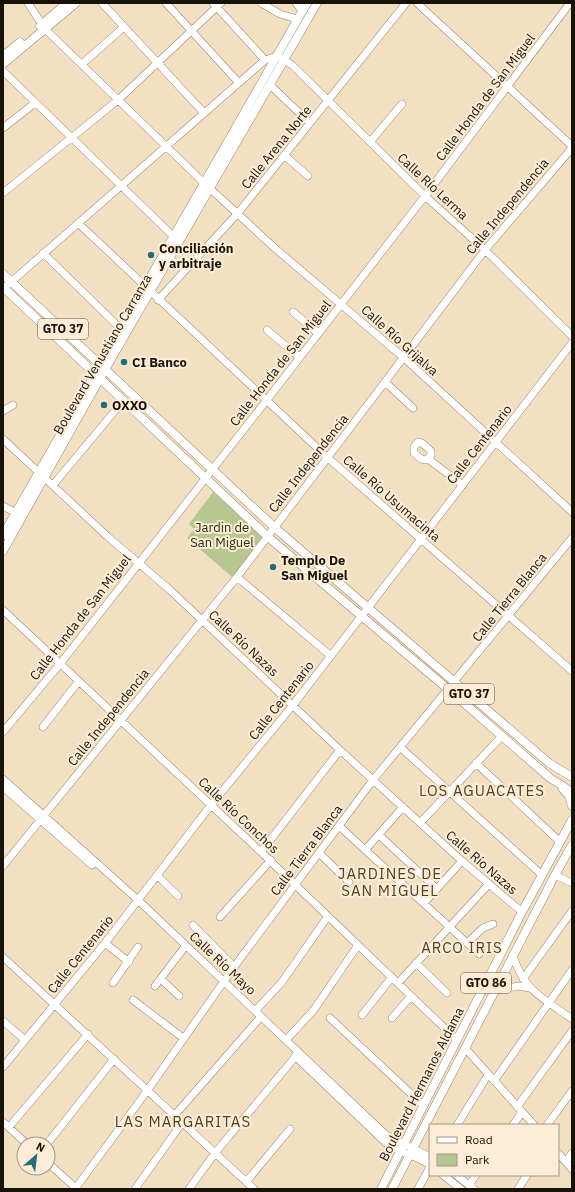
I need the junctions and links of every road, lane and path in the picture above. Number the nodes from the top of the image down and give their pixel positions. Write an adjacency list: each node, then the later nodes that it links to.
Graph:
1 (28, 3): 16 (street, Calle Río Grijalva)
2 (67, 3): 16 (main road)
3 (76, 3): 16 (main road)
4 (102, 3): 17 (street)
5 (166, 3): 18 (street)
6 (261, 3): 15 (street)
7 (296, 3): 14 (street)
8 (307, 3): 14 (main road, Boulevard Venustiano Carranza)
9 (317, 3): 20 (main road, Boulevard Venustiano Carranza)
10 (406, 3): 30 (street, Calle Arena Norte)
11 (417, 3): 28 (street)
12 (570, 3): 28 (street, Calle Honda de San Miguel)
13 (217, 4): 18 (street); 21 (street)
14 (302, 11): 15 (main road, Boulevard Venustiano Carranza)
15 (297, 19): 20 (main road, Boulevard Venustiano Carranza)
16 (43, 27): 19 (main road); 23 (main road); 24 (street, Calle Río Grijalva)
17 (124, 27): 22 (street); 24 (street)
18 (190, 31): 22 (street); 26 (street)
19 (3, 56)
20 (280, 58): 21 (street); 27 (main road, Boulevard Venustiano Carranza); 30 (street, Calle Río Lerma); 43 (main road, Boulevard Venustiano Carranza)
21 (265, 60): 26 (street)
22 (158, 63): 29 (street); 33 (street)
23 (3, 64)
24 (82, 64): 29 (street, Calle Río Grijalva)
25 (3, 71): 31 (street)
26 (239, 83): 33 (street)
27 (270, 84): 34 (street); 43 (main road, Boulevard Venustiano Carranza)
28 (508, 86): 39 (street); 45 (street, Calle Honda de San Miguel)
29 (118, 100): 36 (street); 38 (street, Calle Río Grijalva)
30 (328, 100): 34 (street, Calle Arena Norte); 37 (street, Calle Río Lerma)
31 (35, 102): 35 (street); 36 (street)
32 (402, 104): 37 (street)
33 (204, 113): 38 (street)
34 (310, 123): 40 (street, Calle Arena Norte)
35 (3, 128)
36 (72, 138): 42 (street); 44 (street)
37 (370, 142): 45 (street, Calle Río Lerma)
38 (166, 146): 42 (street); 43 (street, Calle Río Grijalva)
39 (572, 147): 49 (street, Calle Independencia)
40 (284, 155): 41 (street); 46 (street, Calle Arena Norte)
41 (308, 176)
42 (122, 185): 47 (street); 48 (street)
43 (207, 186): 46 (street, Calle Río Grijalva); 48 (main road, Boulevard Venustiano Carranza); 55 (main road, Boulevard Venustiano Carranza)
44 (3, 193)
45 (425, 196): 49 (street, Calle Río Lerma); 57 (street, Calle Honda de San Miguel)
46 (238, 213): 56 (street, Calle Arena Norte); 57 (street, Calle Río Grijalva)
47 (78, 223): 50 (street); 53 (street, Calle Río Usumacinta)
48 (173, 236): 53 (main road, Boulevard Venustiano Carranza)
49 (485, 250): 62 (street, Calle Río Lerma); 65 (street, Calle Independencia)
50 (44, 253): 52 (street); 59 (street)
51 (3, 274): 52 (main road, GTO 37)
52 (12, 282): 54 (street); 66 (main road, GTO 37)
53 (144, 286): 55 (street, Calle Río Usumacinta); 59 (main road, Boulevard Venustiano Carranza)
54 (3, 288): 67 (main road, GTO 37)
55 (151, 293): 56 (street, Calle Río Usumacinta); 66 (main road, Boulevard Venustiano Carranza)
56 (158, 300): 70 (street, Calle Río Usumacinta)
57 (341, 304): 61 (street, Calle Honda de San Miguel); 65 (street, Calle Río Grijalva)
58 (293, 312): 61 (street)
59 (120, 328): 66 (main road, Boulevard Venustiano Carranza)
60 (267, 330): 64 (street)
61 (318, 333): 64 (street, Calle Honda de San Miguel)
62 (572, 336)
63 (572, 343): 75 (street, Calle Centenario)
64 (299, 357): 70 (street, Calle Honda de San Miguel)
65 (404, 358): 68 (street, Calle Independencia); 75 (street, Calle Río Grijalva)
66 (103, 366): 67 (main road, Boulevard Venustiano Carranza); 78 (main road, GTO 37)
67 (97, 376): 69 (main road, GTO 37); 79 (main road, Boulevard Venustiano Carranza)
68 (385, 382): 72 (street); 76 (street, Calle Independencia)
69 (124, 400): 80 (main road, GTO 37); 81 (street)
70 (266, 401): 76 (street, Calle Río Usumacinta); 78 (street, Calle Honda de San Miguel)
71 (13, 405): 73 (street)
72 (413, 408)
73 (3, 411)
74 (3, 439): 79 (street, Calle Río Nazas)
75 (495, 443): 82 (street, Calle Centenario); 84 (street, Calle Río Grijalva)
76 (328, 458): 86 (street, Calle Independencia); 90 (street, Calle Río Usumacinta)
77 (428, 459): 82 (street)
78 (213, 469): 80 (street, Calle Honda de San Miguel); 86 (main road, GTO 37)
79 (42, 474): 81 (street, Calle Río Nazas); 85 (main road, Boulevard Venustiano Carranza); 91 (main road, Boulevard Venustiano Carranza)
80 (205, 478): 88 (main road, GTO 37); 92 (street, Calle Honda de San Miguel)
81 (53, 485): 92 (street, Calle Río Nazas)
82 (462, 485): 90 (street, Calle Centenario)
83 (3, 506): 85 (street)
84 (572, 512)
85 (16, 513): 87 (main road, Boulevard Venustiano Carranza)
86 (274, 527): 88 (street, Calle Independencia); 94 (main road, GTO 37)
87 (3, 535)
88 (268, 537): 93 (street, Calle Independencia); 97 (main road, GTO 37)
89 (572, 538): 96 (street, Calle Tierra Blanca)
90 (421, 539): 94 (street, Calle Centenario); 96 (street, Calle Río Usumacinta)
91 (3, 550)
92 (139, 563): 98 (street, Calle Río Nazas); 100 (street, Calle Honda de San Miguel)
93 (237, 577): 98 (street, Calle Independencia); 99 (street)
94 (368, 608): 97 (street, Calle Centenario); 103 (main road, GTO 37)
95 (3, 610): 100 (street, Calle Río Conchos)
96 (510, 615): 101 (street, Calle Río Usumacinta); 103 (street, Calle Tierra Blanca)
97 (362, 616): 99 (street, Calle Centenario); 104 (main road, GTO 37)
98 (202, 620): 105 (street, Calle Río Nazas); 106 (street, Calle Independencia)
99 (331, 656): 105 (street, Calle Centenario)
100 (60, 664): 102 (street, Calle Río Conchos); 108 (street, Calle Honda de San Miguel)
101 (572, 671)
102 (78, 682): 106 (street, Calle Río Conchos); 107 (street)
103 (455, 682): 104 (street, Calle Tierra Blanca); 113 (main road, GTO 37)
104 (449, 690): 109 (main road, GTO 37); 110 (street, Calle Tierra Blanca)
105 (292, 705): 111 (street, Calle Río Nazas); 120 (street, Calle Centenario)
106 (121, 721): 120 (street, Calle Río Conchos); 123 (street, Calle Independencia)
107 (43, 727)
108 (3, 732)
109 (502, 736): 112 (street); 117 (main road, GTO 37)
110 (400, 747): 115 (street, Calle Tierra Blanca); 118 (street)
111 (340, 750): 115 (street, Calle Río Nazas); 131 (street)
112 (476, 763): 118 (street); 128 (street)
113 (572, 776)
114 (3, 779): 123 (street, Calle Río Mayo)
115 (373, 780): 122 (street, Calle Río Nazas); 126 (street, Calle Tierra Blanca)
116 (3, 787): 123 (street, Calle Río Mayo)
117 (561, 787): 119 (main road, GTO 37); 121 (main road)
118 (450, 792): 125 (street); 137 (street)
119 (572, 792)
120 (211, 805): 131 (street, Calle Río Conchos); 136 (street, Calle Centenario)
121 (572, 806)
122 (402, 807): 125 (street, Calle Río Nazas); 127 (street)
123 (42, 818): 135 (street, Calle Independencia); 145 (street, Calle Río Mayo)
124 (572, 819): 128 (main road, Boulevard Hermanos Aldama / GTO 86)
125 (420, 823): 134 (street, Calle Río Nazas)
126 (339, 826): 130 (street); 132 (street, Calle Tierra Blanca)
127 (379, 835): 130 (street); 143 (street)
128 (560, 841): 137 (main road, Boulevard Hermanos Aldama / GTO 86)
129 (572, 845): 138 (main road, Boulevard Hermanos Aldama / GTO 86)
130 (366, 849): 146 (street)
131 (261, 852): 133 (street, Calle Río Conchos)
132 (319, 853): 139 (street); 141 (street, Calle Tierra Blanca)
133 (271, 860): 141 (street, Calle Río Conchos); 150 (street)
134 (462, 861): 142 (street, Calle Río Nazas); 143 (street)
135 (3, 866)
136 (157, 875): 144 (street); 145 (street, Calle Centenario)
137 (542, 875): 148 (main road, Boulevard Hermanos Aldama / GTO 86)
138 (555, 875): 140 (street); 160 (main road, Boulevard Hermanos Aldama / GTO 86)
139 (349, 882)
140 (572, 883)
141 (294, 884): 149 (street, Calle Río Conchos); 164 (street, Calle Tierra Blanca)
142 (489, 884): 148 (street, Calle Río Nazas); 153 (street)
143 (437, 889): 146 (street)
144 (178, 896)
145 (137, 901): 154 (street, Calle Centenario); 158 (street, Calle Río Mayo); 169 (street, Calle Río Mayo)
146 (424, 903): 153 (street)
147 (572, 911): 168 (street)
148 (522, 912): 173 (main road, Boulevard Hermanos Aldama / GTO 86)
149 (328, 916): 156 (street, Calle Río Conchos); 182 (street)
150 (220, 918)
151 (493, 924): 155 (street)
152 (193, 925): 164 (street)
153 (450, 928): 155 (street); 163 (street)
154 (105, 943): 162 (street); 181 (street, Calle Centenario)
155 (467, 943): 159 (street)
156 (358, 945): 166 (street, Calle Río Conchos); 193 (street)
157 (138, 947): 162 (street)
158 (184, 948): 167 (street); 169 (street, Calle Río Mayo)
159 (479, 954)
160 (513, 955): 168 (street); 175 (main road, Boulevard Hermanos Aldama / GTO 86)
161 (3, 957): 181 (street)
162 (129, 962): 171 (street)
163 (416, 963): 170 (street); 176 (street)
164 (234, 967): 169 (street, Calle Tierra Blanca)
165 (572, 970): 180 (street)
166 (392, 977): 170 (street, Calle Río Conchos); 183 (street)
167 (161, 979): 172 (street); 177 (street)
168 (523, 979): 174 (street)
169 (223, 982): 182 (street, Calle Río Mayo); 187 (street, Calle Río Mayo); 191 (street, Calle Tierra Blanca)
170 (398, 983): 178 (street, Calle Río Conchos)
171 (113, 984)
172 (156, 986)
173 (485, 986): 175 (street); 194 (main road, Boulevard Hermanos Aldama / GTO 86)
174 (529, 988): 175 (street); 180 (street)
175 (495, 990): 195 (main road, Boulevard Hermanos Aldama / GTO 86)
176 (447, 993)
177 (179, 996)
178 (411, 996): 185 (street); 194 (street, Calle Río Conchos)
179 (133, 1000): 191 (street)
180 (549, 1003): 186 (street); 199 (street)
181 (54, 1005): 190 (street); 192 (street, Calle Centenario)
182 (256, 1010): 193 (street, Calle Río Mayo)
183 (362, 1016)
184 (330, 1018): 202 (street)
185 (392, 1018)
186 (572, 1019)
187 (258, 1020): 196 (street, Calle Río Mayo); 204 (street)
188 (3, 1021): 192 (street)
189 (572, 1031): 203 (street)
190 (88, 1034): 197 (street); 210 (street)
191 (183, 1038): 200 (street, Calle Tierra Blanca)
192 (25, 1040): 198 (street, Calle Centenario)
193 (286, 1040): 211 (street, Calle Río Mayo)
194 (457, 1040): 202 (main road, Boulevard Hermanos Aldama / GTO 86)
195 (465, 1048): 199 (street); 216 (main road, Boulevard Hermanos Aldama / GTO 86)
196 (296, 1056): 211 (street, Calle Río Mayo); 217 (street)
197 (114, 1059): 200 (street); 214 (street)
198 (3, 1067)
199 (491, 1078): 203 (street); 206 (street)
200 (147, 1091): 204 (street); 232 (street, Calle Tierra Blanca)
201 (572, 1091): 209 (street)
202 (423, 1105): 215 (main road, Boulevard Hermanos Aldama / GTO 86)
203 (520, 1109): 207 (street); 208 (street)
204 (174, 1116): 205 (street)
205 (182, 1123): 217 (street); 233 (street)
206 (458, 1124)
207 (513, 1124)
208 (533, 1124)
209 (548, 1124)
210 (6, 1125): 213 (street)
211 (370, 1125): 215 (street, Calle Río Mayo)
212 (290, 1129): 230 (street)
213 (18, 1136)
214 (53, 1136)
215 (402, 1148): 216 (street, Calle Río Mayo); 236 (main road, Boulevard Hermanos Aldama / GTO 86)
216 (412, 1151): 220 (street, Calle Río Mayo); 222 (street, Calle Río Mayo); 237 (main road, Boulevard Hermanos Aldama / GTO 86)
217 (215, 1153): 230 (street); 234 (street)
218 (572, 1153): 221 (street)
219 (559, 1154): 221 (street)
220 (429, 1157)
221 (566, 1162): 224 (street)
222 (429, 1165)
223 (429, 1168): 238 (street)
224 (572, 1169)
225 (56, 1170): 232 (street)
226 (444, 1176): 239 (street)
227 (457, 1176): 231 (street)
228 (476, 1176): 231 (street)
229 (526, 1176): 240 (street)
230 (246, 1182): 235 (street)
231 (472, 1187)
232 (76, 1189)
233 (135, 1189)
234 (190, 1189)
235 (254, 1189)
236 (381, 1189)
237 (392, 1189)
238 (418, 1189)
239 (461, 1189)
240 (518, 1189)

